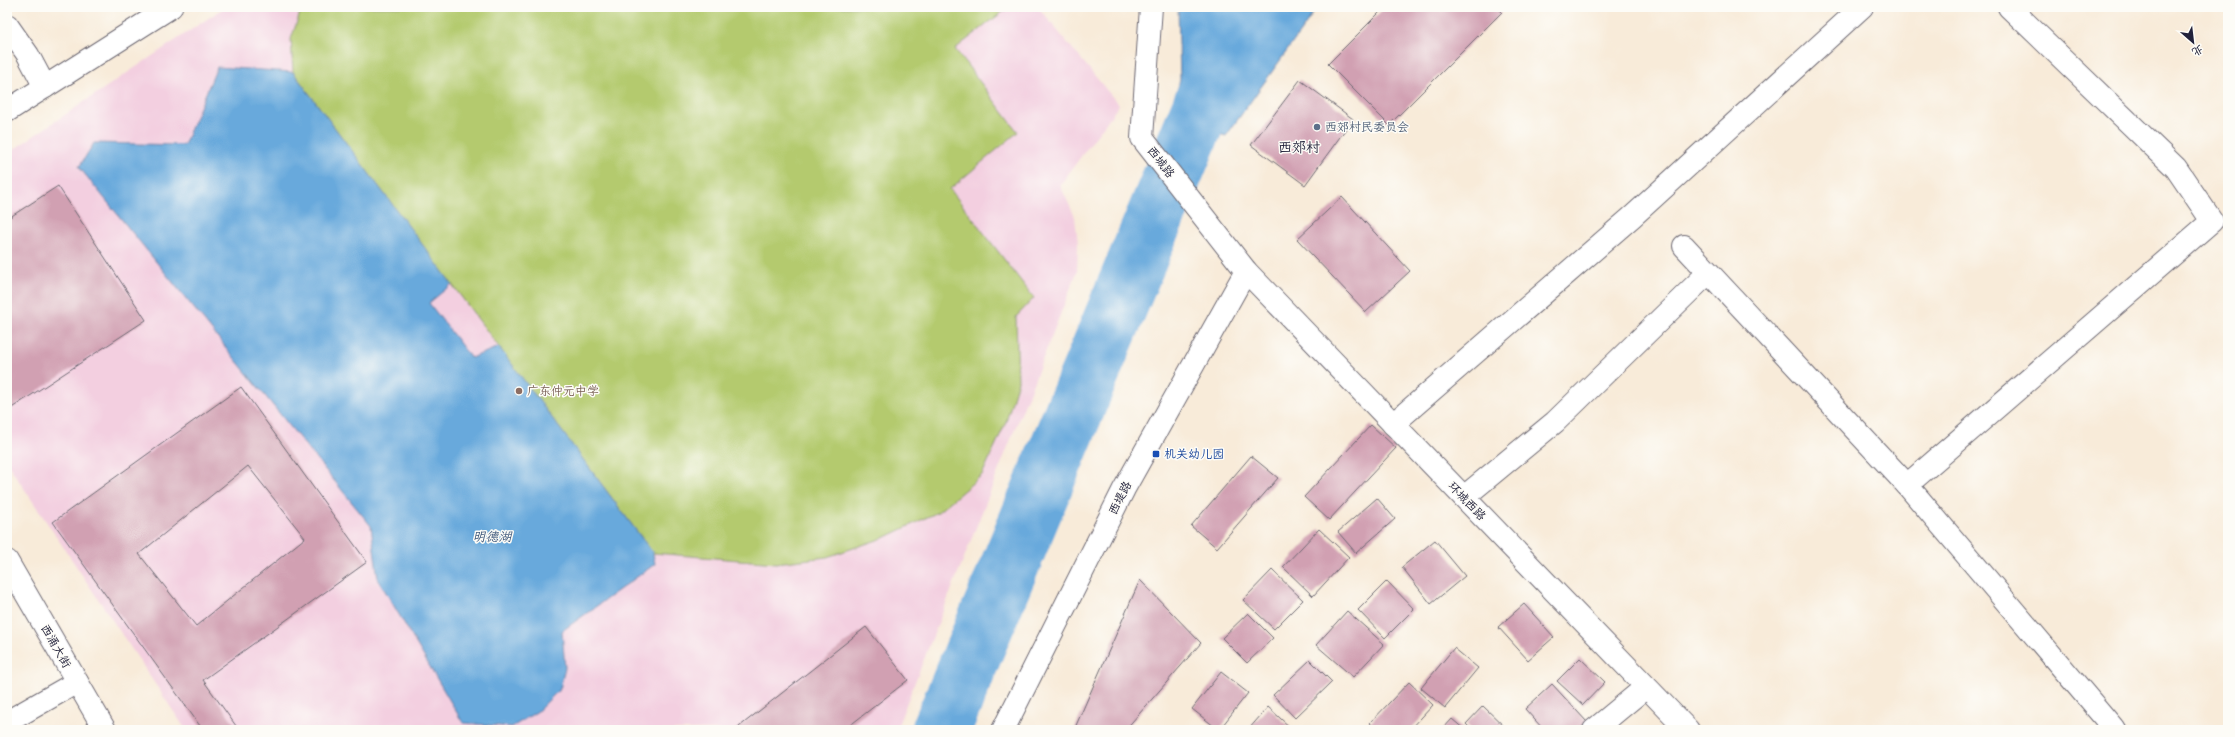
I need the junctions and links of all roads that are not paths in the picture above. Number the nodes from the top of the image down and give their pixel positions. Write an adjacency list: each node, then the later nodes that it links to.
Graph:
1 (172, 7): 6 (street)
2 (1862, 7): 11 (street)
3 (2009, 7): 12 (street)
4 (1151, 9): 9 (street, 西城路)
5 (7, 25): 6 (street)
6 (45, 87): 7 (street)
7 (7, 111)
8 (1684, 246): 10 (street)
9 (1246, 271): 11 (street, 环城西路); 19 (street, 西堤路)
10 (1708, 272): 12 (street); 13 (street)
11 (1393, 424): 13 (street, 环城西路)
12 (1908, 485): 22 (street)
13 (1464, 497): 16 (street, 环城西路)
14 (7, 561): 15 (street, 西涌大街)
15 (77, 682): 17 (street); 18 (street, 西涌大街)
16 (1646, 687): 20 (street); 21 (street, 环城西路)
17 (7, 722)
18 (105, 730)
19 (1003, 730)
20 (1594, 730)
21 (1688, 730)
22 (2115, 730)

